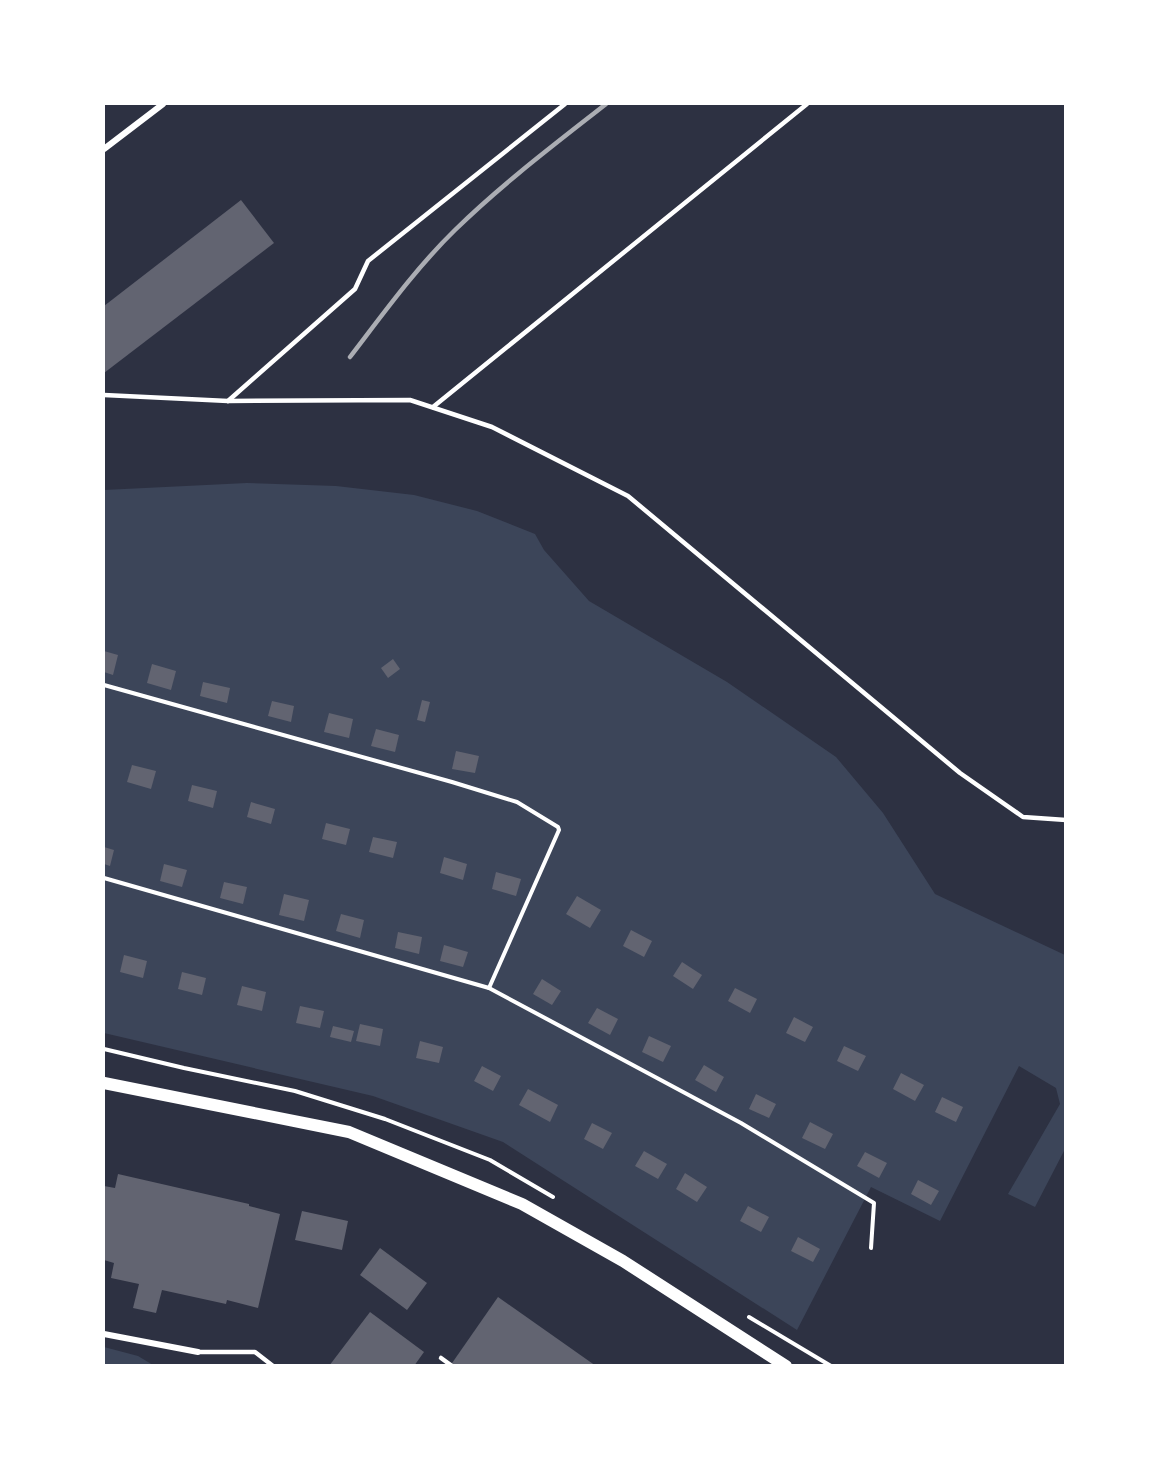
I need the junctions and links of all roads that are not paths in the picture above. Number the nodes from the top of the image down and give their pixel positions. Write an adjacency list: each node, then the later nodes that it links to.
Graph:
1 (163, 104): 4 (street)
2 (565, 104): 6 (lane)
3 (807, 104): 7 (lane)
4 (104, 149)
5 (104, 395): 6 (lane)
6 (228, 401): 7 (lane)
7 (434, 407): 8 (lane)
8 (1065, 820)
9 (104, 1083): 15 (main road)
10 (104, 1334): 11 (street)
11 (198, 1352): 13 (lane)
12 (441, 1358): 14 (lane)
13 (273, 1365)
14 (452, 1365)
15 (786, 1365)

